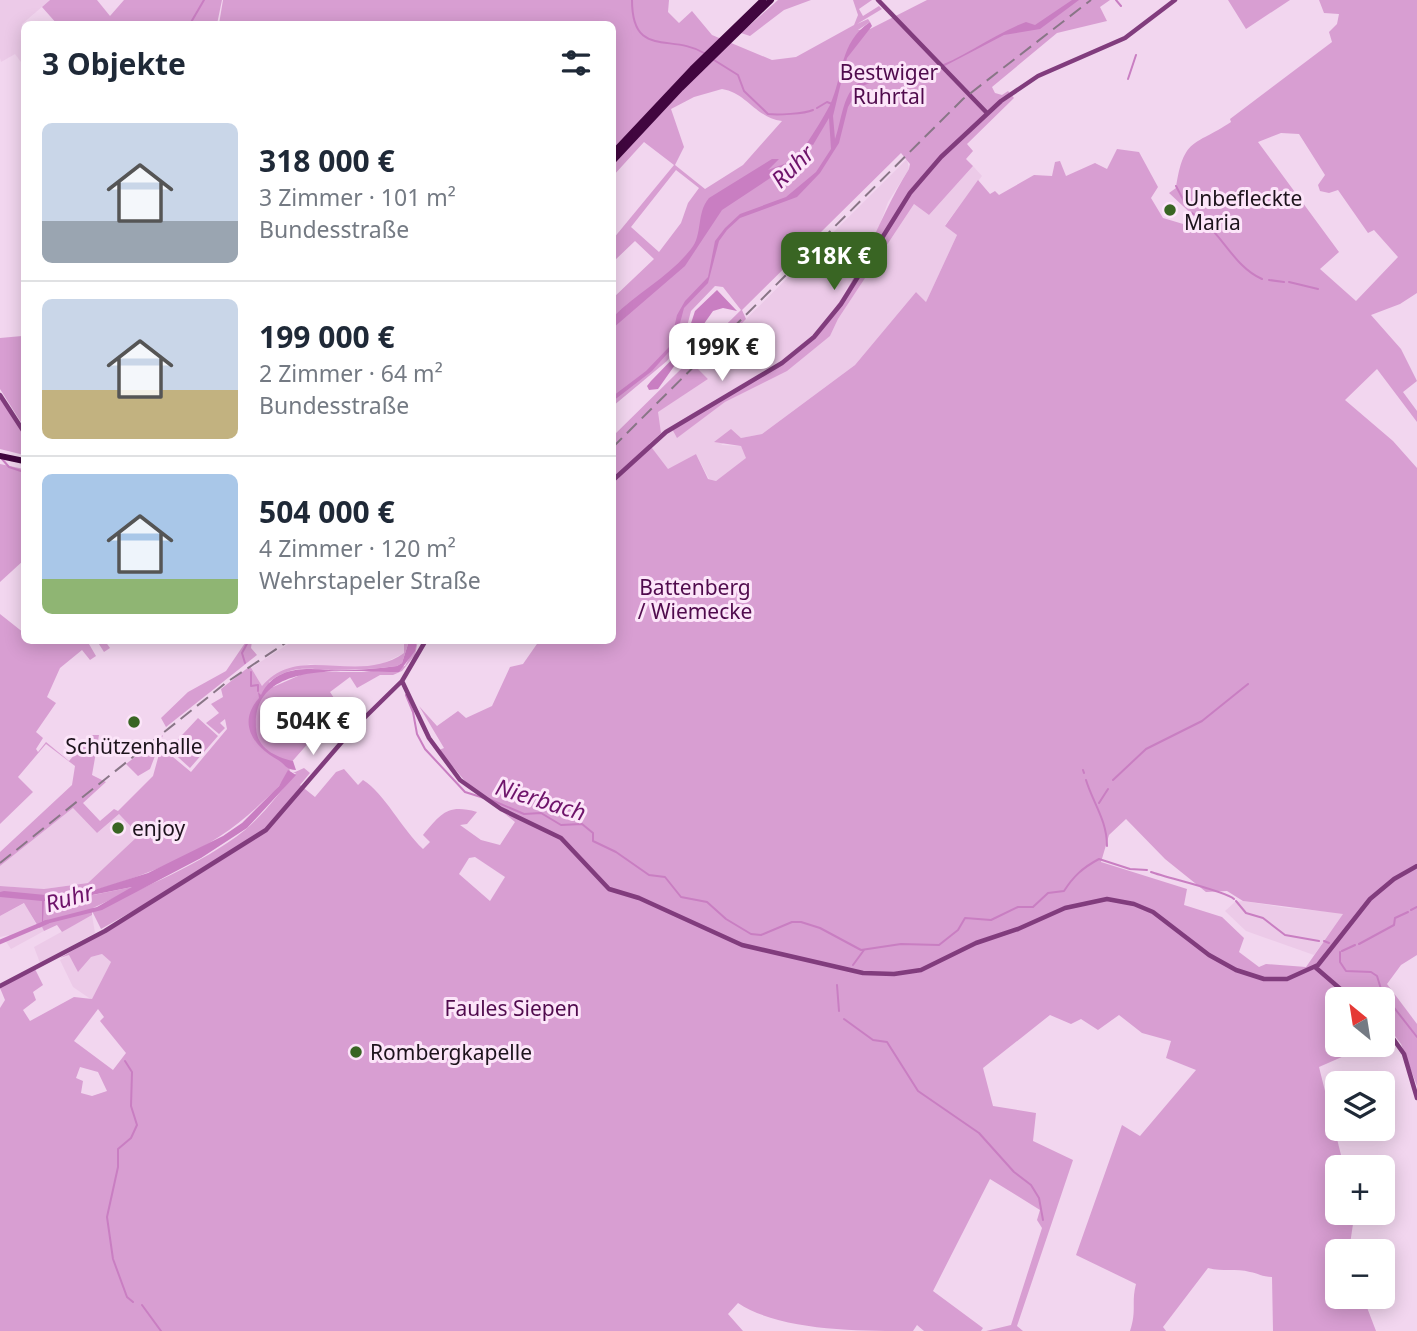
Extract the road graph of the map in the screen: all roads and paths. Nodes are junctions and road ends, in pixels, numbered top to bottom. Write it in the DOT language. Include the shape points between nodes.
graph roads {
  1 [pos="757,0"];
  2 [pos="763,0"];
  3 [pos="773,0"];
  4 [pos="878,0"];
  5 [pos="1175,0"];
  6 [pos="747,19"];
  7 [pos="679,86"];
  8 [pos="1001,101"];
  9 [pos="980,105"];
  10 [pos="987,113"];
  11 [pos="616,150"];
  12 [pos="616,157"];
  13 [pos="0,395"];
  14 [pos="21,427"];
  15 [pos="0,458"];
  16 [pos="21,462"];
  17 [pos="616,477"];
  18 [pos="424,644"];
  19 [pos="402,681"];
  20 [pos="1417,866"];
  21 [pos="1315,967"];
  22 [pos="0,986"];
  23 [pos="1336,987"];
  24 [pos="1395,1041"];
  25 [pos="1417,1098"];
  1 -- 6 [label="highway"];
  2 -- 6 [label="highway"];
  3 -- 6 [label="highway"];
  4 -- 9 [label="main road"];
  5 -- 8 [label="main road" via="1125,38 1042,73"];
  6 -- 7 [label="highway"];
  7 -- 11 [label="highway"];
  7 -- 12 [label="highway"];
  8 -- 9 [label="main road"];
  8 -- 10 [label="main road"];
  9 -- 10 [label="main road"];
  10 -- 17 [label="main road" via="915,187 841,304 814,337 782,363 666,432"];
  13 -- 14 [label="main road"];
  15 -- 16 [label="highway"];
  18 -- 19 [label="main road"];
  19 -- 21 [label="main road" via="436,749 460,780 485,799 561,838 595,877 614,891 737,943 857,972 894,974 922,970 1060,909 1104,899 1153,912 1209,955 1251,975 1283,980"];
  19 -- 22 [label="main road" via="353,729 274,823 98,935"];
  20 -- 21 [label="main road" via="1370,899"];
  21 -- 23 [label="main road"];
  24 -- 25 [label="main road" via="1404,1054"];
}
